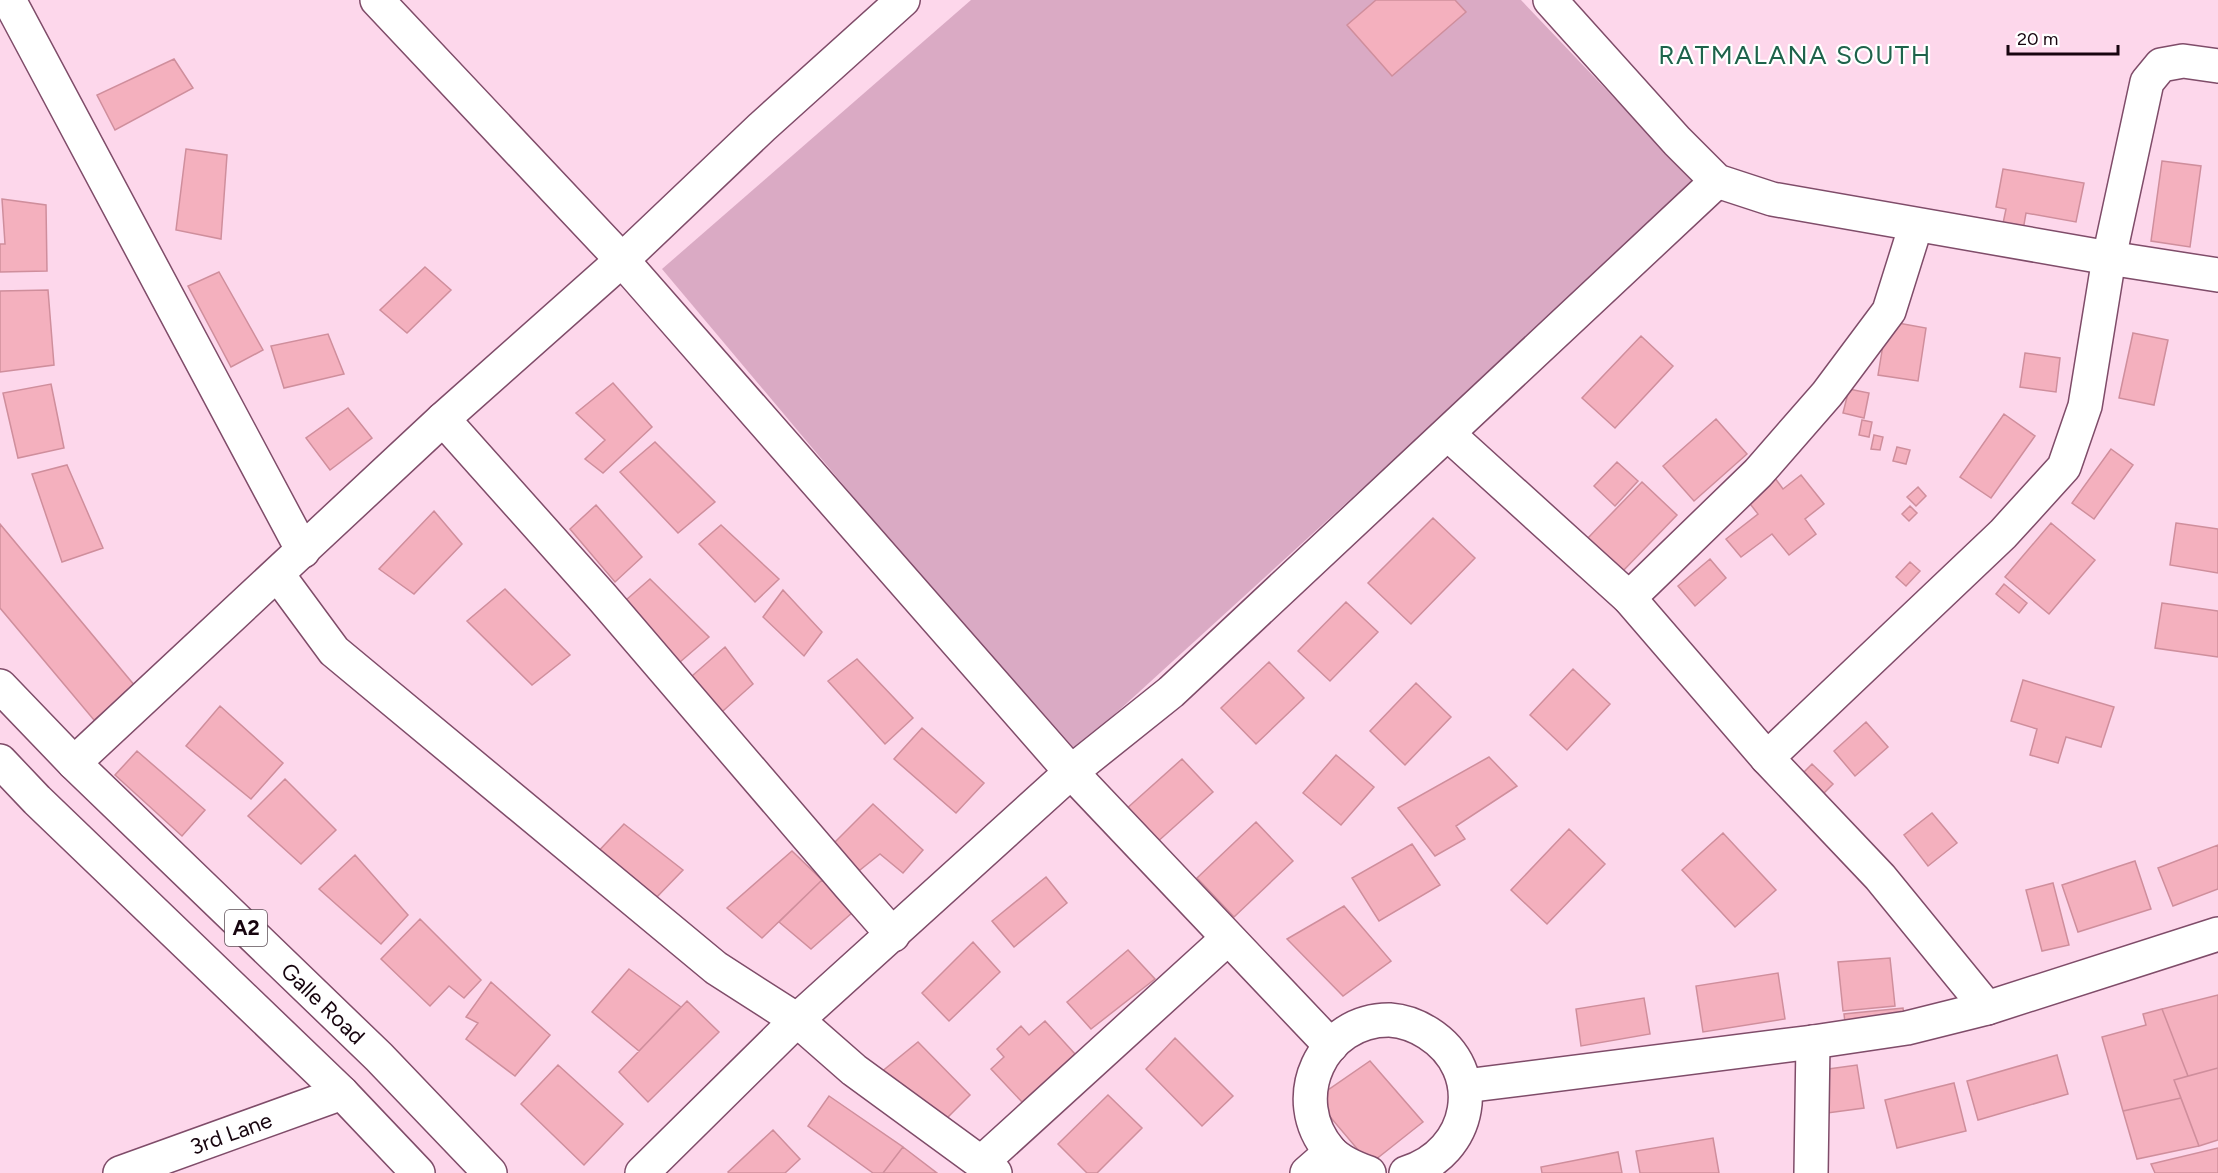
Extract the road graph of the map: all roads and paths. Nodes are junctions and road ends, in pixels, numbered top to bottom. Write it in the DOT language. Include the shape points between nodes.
graph roads {
  1 [pos="9,0"];
  2 [pos="377,0"];
  3 [pos="903,0"];
  4 [pos="1550,0"];
  5 [pos="2218,66"];
  6 [pos="1717,181"];
  7 [pos="1916,225"];
  8 [pos="2109,258"];
  9 [pos="622,260"];
  10 [pos="2218,275"];
  11 [pos="443,419"];
  12 [pos="1448,434"];
  13 [pos="303,551"];
  14 [pos="278,575"];
  15 [pos="1629,598"];
  16 [pos="0,686"];
  17 [pos="1767,758"];
  18 [pos="0,761"];
  19 [pos="74,763"];
  20 [pos="1071,772"];
  21 [pos="2218,934"];
  22 [pos="893,935"];
  23 [pos="1228,938"];
  24 [pos="1987,1008"];
  25 [pos="796,1020"];
  26 [pos="1813,1042"];
  27 [pos="1331,1046"];
  28 [pos="1465,1086"];
  29 [pos="342,1093"];
  30 [pos="1319,1162"];
  31 [pos="988,1168"];
  32 [pos="120,1173"];
  33 [pos="418,1173"];
  34 [pos="490,1173"];
  35 [pos="642,1173"];
  36 [pos="1369,1173"];
  37 [pos="1406,1173"];
  38 [pos="1810,1173"];
  1 -- 13 [label="main road"];
  2 -- 9 [label="main road"];
  3 -- 9 [label="main road"];
  4 -- 6 [label="main road"];
  5 -- 8 [label="main road" via="2183,61 2161,65 2147,82"];
  6 -- 7 [label="main road" via="1772,199"];
  6 -- 12 [label="main road"];
  7 -- 8 [label="main road"];
  7 -- 15 [label="main road" via="1889,311 1827,393 1758,473"];
  8 -- 10 [label="main road"];
  8 -- 17 [label="main road" via="2085,406 2064,467 2003,534"];
  9 -- 11 [label="main road"];
  9 -- 20 [label="main road"];
  11 -- 13 [label="main road"];
  11 -- 22 [label="main road"];
  12 -- 15 [label="main road"];
  12 -- 20 [label="main road" via="1171,692"];
  13 -- 14 [label="main road"];
  14 -- 19 [label="main road"];
  14 -- 25 [label="main road" via="334,651 716,968"];
  15 -- 17 [label="main road"];
  16 -- 19 [label="main road, Galle Road / A2"];
  17 -- 24 [label="main road" via="1880,877"];
  18 -- 29 [label="main road, A2"];
  19 -- 34 [label="main road, Galle Road / A2" via="379,1057"];
  20 -- 22 [label="main road"];
  20 -- 23 [label="main road"];
  21 -- 24 [label="main road"];
  22 -- 25 [label="main road"];
  23 -- 27 [label="main road"];
  23 -- 31 [label="main road"];
  24 -- 26 [label="main road" via="1907,1028"];
  25 -- 31 [label="main road" via="854,1070"];
  25 -- 35 [label="main road"];
  26 -- 28 [label="main road"];
  26 -- 38 [label="main road"];
  27 -- 28 [label="main road" via="1364,1023 1391,1020 1417,1026 1440,1040 1456,1061"];
  27 -- 30 [label="main road" via="1322,1055 1311,1079 1310,1105"];
  28 -- 37 [label="main road" via="1465,1111 1457,1134 1442,1154 1422,1168"];
  29 -- 32 [label="main road, 3rd Lane"];
  29 -- 33 [label="main road, A2"];
  30 -- 36 [label="main road"];
}
